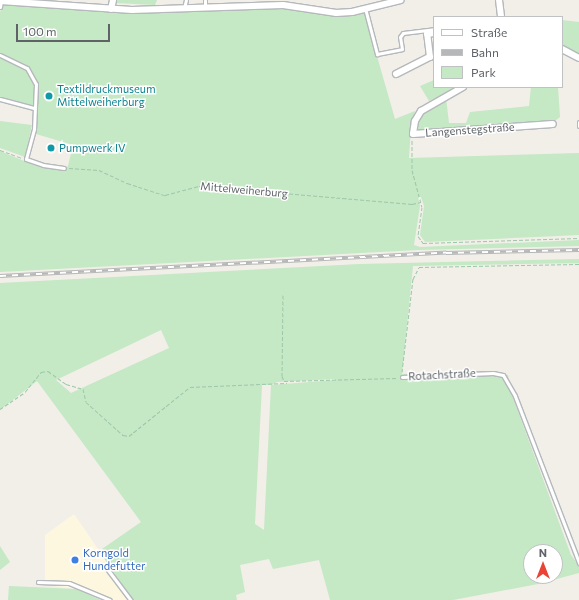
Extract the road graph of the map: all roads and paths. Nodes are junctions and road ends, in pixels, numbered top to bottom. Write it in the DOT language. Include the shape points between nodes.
graph roads {
  1 [pos="113,0"];
  2 [pos="186,0"];
  3 [pos="205,0"];
  4 [pos="400,0"];
  5 [pos="499,0"];
  6 [pos="284,2"];
  7 [pos="380,2"];
  8 [pos="0,3"];
  9 [pos="205,8"];
  10 [pos="365,8"];
  11 [pos="111,9"];
  12 [pos="184,9"];
  13 [pos="501,16"];
  14 [pos="433,29"];
  15 [pos="433,34"];
  16 [pos="563,49"];
  17 [pos="0,55"];
  18 [pos="579,58"];
  19 [pos="396,74"];
  20 [pos="461,88"];
  21 [pos="0,99"];
  22 [pos="34,108"];
  23 [pos="579,122"];
  24 [pos="553,124"];
  25 [pos="579,126"];
  26 [pos="413,134"];
  27 [pos="0,150"];
  28 [pos="26,159"];
  29 [pos="64,168"];
  30 [pos="421,202"];
  31 [pos="579,238"];
  32 [pos="579,264"];
  33 [pos="283,295"];
  34 [pos="402,377"];
  35 [pos="289,382"];
  36 [pos="0,409"];
  37 [pos="579,563"];
  38 [pos="108,570"];
  39 [pos="38,582"];
  40 [pos="110,600"];
  41 [pos="131,600"];
  1 -- 11 [label="street"];
  2 -- 12 [label="lane"];
  3 -- 9 [label="lane"];
  4 -- 7 [label="street"];
  5 -- 13 [label="street"];
  6 -- 9 [label="street"];
  6 -- 10 [label="street" via="322,12 352,12"];
  7 -- 10 [label="street"];
  8 -- 11 [label="street"];
  9 -- 12 [label="street"];
  10 -- 14 [label="lane" via="377,54 402,49 400,37 404,33"];
  11 -- 12 [label="street"];
  15 -- 19 [label="street" via="427,34 430,57"];
  16 -- 18 [label="street"];
  17 -- 22 [label="lane" via="27,68 34,77"];
  20 -- 26 [label="street, Langenstegstraße" via="421,111 415,121"];
  21 -- 22 [label="lane"];
  22 -- 28 [label="lane" via="34,129"];
  23 -- 25 [label="lane"];
  24 -- 26 [label="street, Langenstegstraße"];
  26 -- 30 [label="path" via="412,170"];
  27 -- 28 [label="path"];
  28 -- 29 [label="lane"];
  29 -- 30 [label="path, Mittelweiherburg" via="99,170 127,183 166,195 199,186 412,204"];
  30 -- 31 [label="path" via="418,236 426,244"];
  32 -- 34 [label="path, Rotachstraße" via="419,267 413,279"];
  33 -- 35 [label="path" via="282,376"];
  34 -- 35 [label="path"];
  34 -- 37 [label="lane, Rotachstraße" via="493,373 503,375 515,396"];
  35 -- 36 [label="path" via="190,387 129,436 123,435 86,402 82,389 66,384 48,370 39,375 25,392"];
  38 -- 41 [label="lane"];
  39 -- 40 [label="lane" via="69,583"];
}
